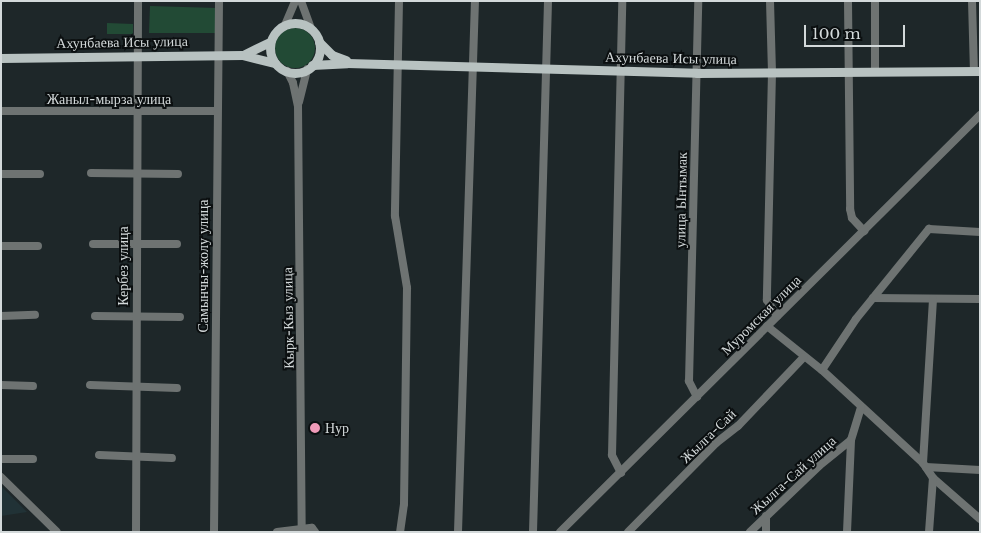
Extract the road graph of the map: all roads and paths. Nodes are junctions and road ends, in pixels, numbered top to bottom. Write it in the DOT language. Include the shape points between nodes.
graph roads {
  1 [pos="138,1"];
  2 [pos="219,1"];
  3 [pos="295,1"];
  4 [pos="301,1"];
  5 [pos="399,1"];
  6 [pos="475,1"];
  7 [pos="548,1"];
  8 [pos="622,1"];
  9 [pos="698,1"];
  10 [pos="770,1"];
  11 [pos="848,1"];
  12 [pos="875,1"];
  13 [pos="972,1"];
  14 [pos="285,25"];
  15 [pos="311,29"];
  16 [pos="270,42"];
  17 [pos="319,42"];
  18 [pos="218,54"];
  19 [pos="242,55"];
  20 [pos="137,56"];
  21 [pos="1,58"];
  22 [pos="275,63"];
  23 [pos="363,64"];
  24 [pos="398,66"];
  25 [pos="310,67"];
  26 [pos="472,68"];
  27 [pos="547,70"];
  28 [pos="287,71"];
  29 [pos="622,71"];
  30 [pos="977,71"];
  31 [pos="772,72"];
  32 [pos="849,72"];
  33 [pos="875,72"];
  34 [pos="697,73"];
  35 [pos="298,106"];
  36 [pos="217,110"];
  37 [pos="1,111"];
  38 [pos="137,112"];
  39 [pos="980,115"];
  40 [pos="91,173"];
  41 [pos="1,174"];
  42 [pos="40,174"];
  43 [pos="135,174"];
  44 [pos="178,174"];
  45 [pos="864,231"];
  46 [pos="980,232"];
  47 [pos="93,244"];
  48 [pos="135,244"];
  49 [pos="177,244"];
  50 [pos="1,246"];
  51 [pos="38,246"];
  52 [pos="873,298"];
  53 [pos="933,299"];
  54 [pos="980,299"];
  55 [pos="35,315"];
  56 [pos="1,316"];
  57 [pos="95,316"];
  58 [pos="135,316"];
  59 [pos="777,316"];
  60 [pos="180,317"];
  61 [pos="767,326"];
  62 [pos="804,357"];
  63 [pos="822,370"];
  64 [pos="1,385"];
  65 [pos="90,385"];
  66 [pos="33,386"];
  67 [pos="135,386"];
  68 [pos="177,388"];
  69 [pos="697,397"];
  70 [pos="861,408"];
  71 [pos="851,440"];
  72 [pos="99,455"];
  73 [pos="136,456"];
  74 [pos="172,458"];
  75 [pos="1,459"];
  76 [pos="33,459"];
  77 [pos="925,465"];
  78 [pos="980,470"];
  79 [pos="620,473"];
  80 [pos="1,477"];
  81 [pos="933,478"];
  82 [pos="766,516"];
  83 [pos="980,519"];
  84 [pos="302,529"];
  85 [pos="57,532"];
  86 [pos="136,532"];
  87 [pos="214,532"];
  88 [pos="277,532"];
  89 [pos="315,532"];
  90 [pos="400,532"];
  91 [pos="458,532"];
  92 [pos="533,532"];
  93 [pos="560,532"];
  94 [pos="628,532"];
  95 [pos="750,532"];
  96 [pos="766,532"];
  97 [pos="847,532"];
  98 [pos="929,532"];
  1 -- 20 [label="street, Кербез улица"];
  2 -- 18 [label="street, Самынчы-жолу улица"];
  3 -- 14 [label="street"];
  4 -- 15 [label="street"];
  5 -- 24 [label="street"];
  6 -- 26 [label="street"];
  7 -- 27 [label="street"];
  8 -- 29 [label="street"];
  9 -- 34 [label="street, улица Ынтымак"];
  10 -- 31 [label="street"];
  11 -- 32 [label="street"];
  12 -- 33 [label="street"];
  13 -- 30 [label="street"];
  14 -- 15 [label="main road" via="296,23"];
  14 -- 16 [label="main road"];
  15 -- 17 [label="main road"];
  16 -- 19 [label="main road, Ахунбаева Исы улица"];
  16 -- 22 [label="main road" via="270,53"];
  17 -- 23 [label="main road, Ахунбаева Исы улица" via="332,55"];
  17 -- 25 [label="main road" via="319,54"];
  18 -- 19 [label="main road, Ахунбаева Исы улица"];
  18 -- 20 [label="main road, Ахунбаева Исы улица"];
  18 -- 36 [label="street, Самынчы-жолу улица"];
  19 -- 22 [label="main road, Ахунбаева Исы улица"];
  20 -- 21 [label="main road, Ахунбаева Исы улица"];
  20 -- 38 [label="street, Кербез улица"];
  22 -- 28 [label="main road"];
  23 -- 24 [label="main road, Ахунбаева Исы улица"];
  23 -- 25 [label="main road, Ахунбаева Исы улица"];
  24 -- 26 [label="main road, Ахунбаева Исы улица"];
  24 -- 90 [label="street" via="395,216 407,288 404,504"];
  25 -- 28 [label="main road"];
  25 -- 35 [label="street, Кырк-Кыз улица"];
  26 -- 27 [label="main road, Ахунбаева Исы улица"];
  26 -- 91 [label="street"];
  27 -- 29 [label="main road, Ахунбаева Исы улица"];
  27 -- 92 [label="street"];
  28 -- 35 [label="street, Кырк-Кыз улица"];
  29 -- 34 [label="main road, Ахунбаева Исы улица"];
  29 -- 79 [label="street" via="612,455"];
  30 -- 33 [label="main road, Ахунбаева Исы улица"];
  31 -- 32 [label="main road, Ахунбаева Исы улица"];
  31 -- 34 [label="main road, Ахунбаева Исы улица"];
  31 -- 59 [label="street" via="767,300"];
  32 -- 33 [label="main road, Ахунбаева Исы улица"];
  32 -- 45 [label="street" via="850,209 852,218"];
  34 -- 69 [label="street, улица Ынтымак" via="689,381"];
  35 -- 84 [label="street, Кырк-Кыз улица"];
  36 -- 38 [label="street, Жаныл-мырза улица"];
  36 -- 87 [label="street, Самынчы-жолу улица"];
  37 -- 38 [label="street, Жаныл-мырза улица"];
  38 -- 43 [label="street, Кербез улица"];
  39 -- 45 [label="street, Муромская улица"];
  40 -- 43 [label="street"];
  41 -- 42 [label="street"];
  43 -- 44 [label="street"];
  43 -- 48 [label="street, Кербез улица"];
  45 -- 59 [label="street, Муромская улица"];
  46 -- 52 [label="street" via="929,229"];
  47 -- 48 [label="street"];
  48 -- 49 [label="street"];
  48 -- 58 [label="street, Кербез улица"];
  50 -- 51 [label="street"];
  52 -- 53 [label="street"];
  52 -- 63 [label="street"];
  53 -- 54 [label="street"];
  53 -- 77 [label="street"];
  55 -- 56 [label="street"];
  57 -- 58 [label="street"];
  58 -- 60 [label="street"];
  58 -- 67 [label="street, Кербез улица"];
  59 -- 61 [label="street, Муромская улица"];
  61 -- 62 [label="street"];
  61 -- 69 [label="street, Муромская улица"];
  62 -- 63 [label="street"];
  62 -- 94 [label="street, Жылга-Сай"];
  63 -- 70 [label="street"];
  64 -- 66 [label="street"];
  65 -- 67 [label="street"];
  67 -- 68 [label="street"];
  67 -- 73 [label="street, Кербез улица"];
  69 -- 79 [label="street, Муромская улица"];
  70 -- 71 [label="street, Жылга-Сай улица"];
  70 -- 77 [label="street"];
  71 -- 82 [label="street, Жылга-Сай улица"];
  71 -- 97 [label="street"];
  72 -- 73 [label="street"];
  73 -- 74 [label="street"];
  73 -- 86 [label="street, Кербез улица"];
  75 -- 76 [label="street"];
  77 -- 78 [label="street"];
  77 -- 81 [label="street"];
  79 -- 93 [label="street, Муромская улица"];
  80 -- 85 [label="street"];
  81 -- 83 [label="street"];
  81 -- 98 [label="street"];
  82 -- 95 [label="street, Жылга-Сай улица"];
  82 -- 96 [label="street"];
  84 -- 88 [label="street"];
  84 -- 89 [label="street" via="312,528"];
}
